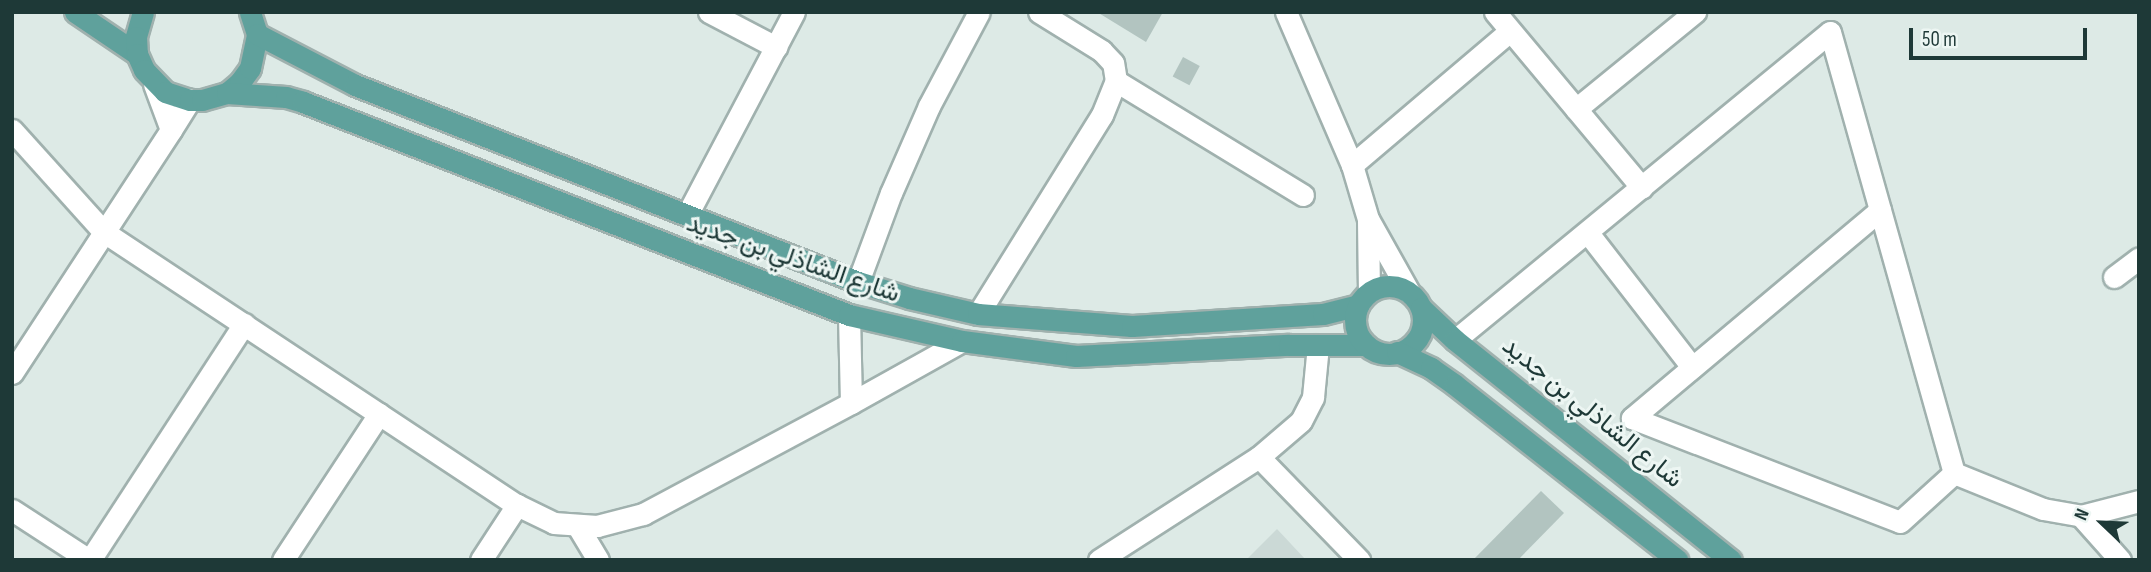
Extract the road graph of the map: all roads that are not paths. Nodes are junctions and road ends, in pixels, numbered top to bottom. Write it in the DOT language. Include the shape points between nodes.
graph roads {
  1 [pos="75,12"];
  2 [pos="143,12"];
  3 [pos="250,12"];
  4 [pos="709,12"];
  5 [pos="794,12"];
  6 [pos="1039,12"];
  7 [pos="1286,12"];
  8 [pos="1494,12"];
  9 [pos="1695,12"];
  10 [pos="970,15"];
  11 [pos="1510,31"];
  12 [pos="257,34"];
  13 [pos="776,47"];
  14 [pos="137,54"];
  15 [pos="1116,81"];
  16 [pos="154,84"];
  17 [pos="226,93"];
  18 [pos="190,100"];
  19 [pos="1576,109"];
  20 [pos="12,130"];
  21 [pos="171,130"];
  22 [pos="1352,165"];
  23 [pos="1642,188"];
  24 [pos="1303,195"];
  25 [pos="1880,210"];
  26 [pos="687,215"];
  27 [pos="1368,219"];
  28 [pos="104,232"];
  29 [pos="1588,233"];
  30 [pos="2139,258"];
  31 [pos="2114,277"];
  32 [pos="858,282"];
  33 [pos="1364,299"];
  34 [pos="1415,300"];
  35 [pos="978,314"];
  36 [pos="849,315"];
  37 [pos="244,324"];
  38 [pos="1455,340"];
  39 [pos="962,341"];
  40 [pos="1318,345"];
  41 [pos="1366,345"];
  42 [pos="1397,352"];
  43 [pos="1692,367"];
  44 [pos="12,373"];
  45 [pos="851,403"];
  46 [pos="379,414"];
  47 [pos="1259,457"];
  48 [pos="1954,473"];
  49 [pos="2139,501"];
  50 [pos="517,505"];
  51 [pos="12,510"];
  52 [pos="2081,516"];
  53 [pos="577,525"];
  54 [pos="89,560"];
  55 [pos="283,560"];
  56 [pos="481,560"];
  57 [pos="598,560"];
  58 [pos="1099,560"];
  59 [pos="1359,560"];
  60 [pos="1676,560"];
  61 [pos="1731,560"];
  62 [pos="2120,560"];
  1 -- 14 [label="main road"];
  2 -- 14 [label="main road"];
  3 -- 12 [label="main road"];
  4 -- 13 [label="street"];
  5 -- 13 [label="street"];
  6 -- 15 [label="street" via="1102,51 1113,63"];
  7 -- 22 [label="street"];
  8 -- 11 [label="street"];
  9 -- 19 [label="street"];
  10 -- 32 [label="street"];
  11 -- 19 [label="street"];
  11 -- 22 [label="street"];
  12 -- 17 [label="main road" via="250,68"];
  12 -- 26 [label="main road, شارع الشاذلي بن جديد" via="355,85"];
  13 -- 26 [label="street"];
  14 -- 16 [label="main road"];
  15 -- 24 [label="street"];
  15 -- 35 [label="street" via="1102,115"];
  16 -- 18 [label="main road"];
  16 -- 21 [label="street"];
  17 -- 18 [label="main road, شارع الشاذلي بن جديد"];
  17 -- 36 [label="main road, شارع الشاذلي بن جديد" via="285,97 322,108"];
  18 -- 21 [label="street"];
  19 -- 23 [label="street"];
  20 -- 28 [label="street"];
  21 -- 28 [label="street"];
  22 -- 27 [label="street"];
  23 -- 25 [label="street" via="1830,32"];
  23 -- 29 [label="street"];
  25 -- 43 [label="street"];
  25 -- 48 [label="street"];
  26 -- 32 [label="main road, شارع الشاذلي بن جديد"];
  27 -- 33 [label="street"];
  27 -- 34 [label="street"];
  28 -- 37 [label="street"];
  28 -- 44 [label="street"];
  29 -- 38 [label="street"];
  29 -- 43 [label="street"];
  30 -- 31 [label="street"];
  32 -- 35 [label="main road, شارع الشاذلي بن جديد"];
  33 -- 34 [label="main road" via="1393,286"];
  33 -- 35 [label="main road, شارع الشاذلي بن جديد" via="1323,314 1180,325 1056,322"];
  33 -- 41 [label="main road" via="1357,331"];
  34 -- 38 [label="main road, شارع الشاذلي بن جديد"];
  34 -- 42 [label="main road" via="1423,322 1418,338"];
  36 -- 39 [label="main road, شارع الشاذلي بن جديد"];
  36 -- 45 [label="street"];
  37 -- 46 [label="street"];
  37 -- 54 [label="street"];
  38 -- 61 [label="main road, شارع الشاذلي بن جديد"];
  39 -- 40 [label="main road, شارع الشاذلي بن جديد" via="1076,356"];
  39 -- 45 [label="street"];
  40 -- 41 [label="main road, شارع الشاذلي بن جديد"];
  40 -- 47 [label="street" via="1312,397 1301,421"];
  41 -- 42 [label="main road" via="1380,353"];
  42 -- 60 [label="main road" via="1455,385"];
  43 -- 48 [label="street" via="1632,418 1900,522"];
  45 -- 53 [label="street" via="643,514 597,526"];
  46 -- 50 [label="street"];
  46 -- 55 [label="street"];
  47 -- 58 [label="street"];
  47 -- 59 [label="street"];
  48 -- 52 [label="street" via="2043,509"];
  49 -- 52 [label="street"];
  50 -- 53 [label="street" via="554,523"];
  50 -- 56 [label="street"];
  51 -- 54 [label="street"];
  52 -- 62 [label="street"];
  53 -- 57 [label="street"];
}
